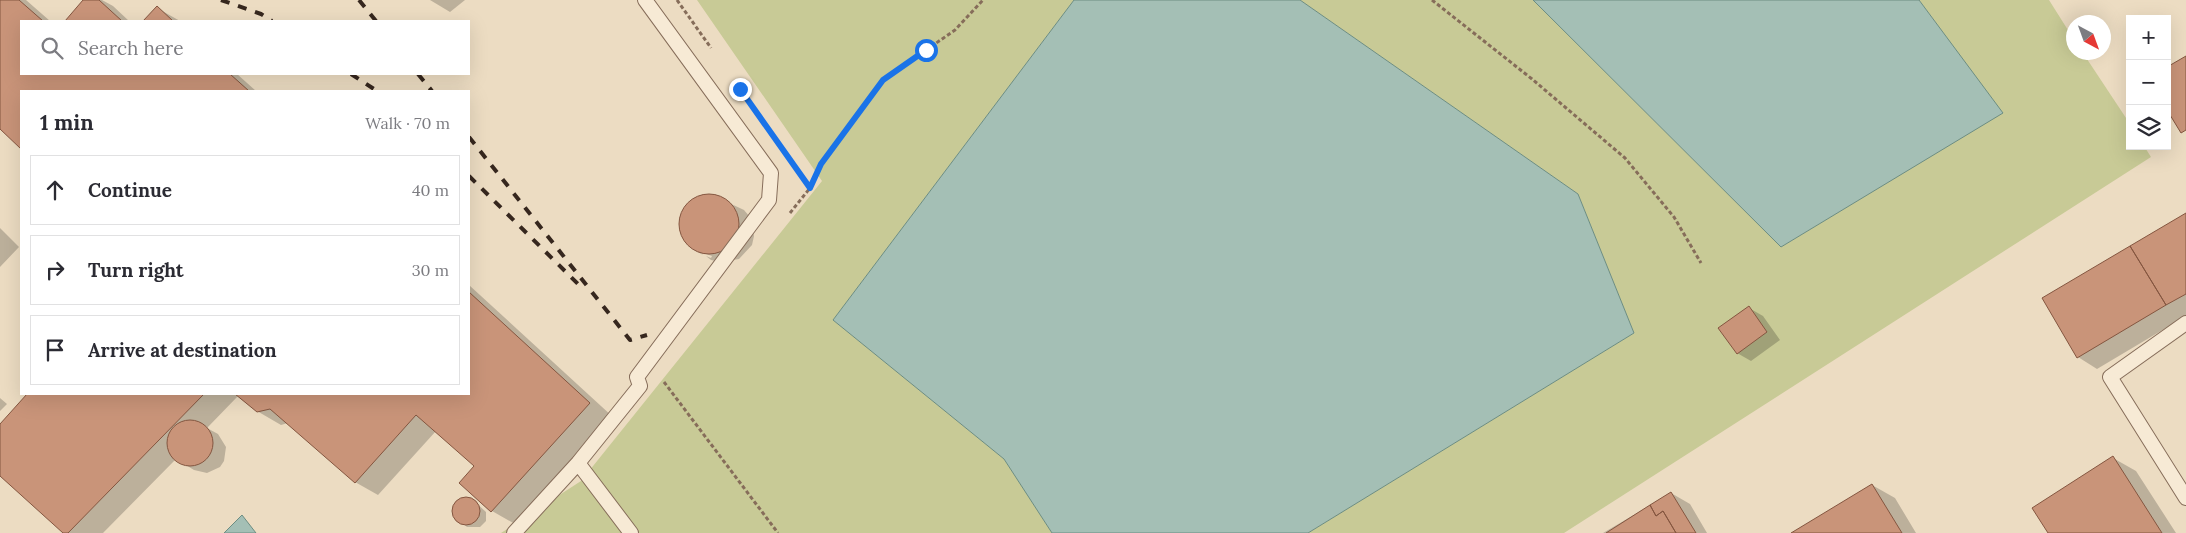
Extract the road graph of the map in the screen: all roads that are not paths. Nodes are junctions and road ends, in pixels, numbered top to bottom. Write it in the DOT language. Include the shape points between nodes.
graph roads {
  1 [pos="645,0"];
  2 [pos="2186,323"];
  3 [pos="578,463"];
  4 [pos="2186,498"];
  5 [pos="514,533"];
  6 [pos="631,533"];
  1 -- 3 [label="lane" via="770,173 769,200 637,377 640,386"];
  2 -- 4 [label="lane" via="2110,378"];
  3 -- 5 [label="lane"];
  3 -- 6 [label="lane"];
}
